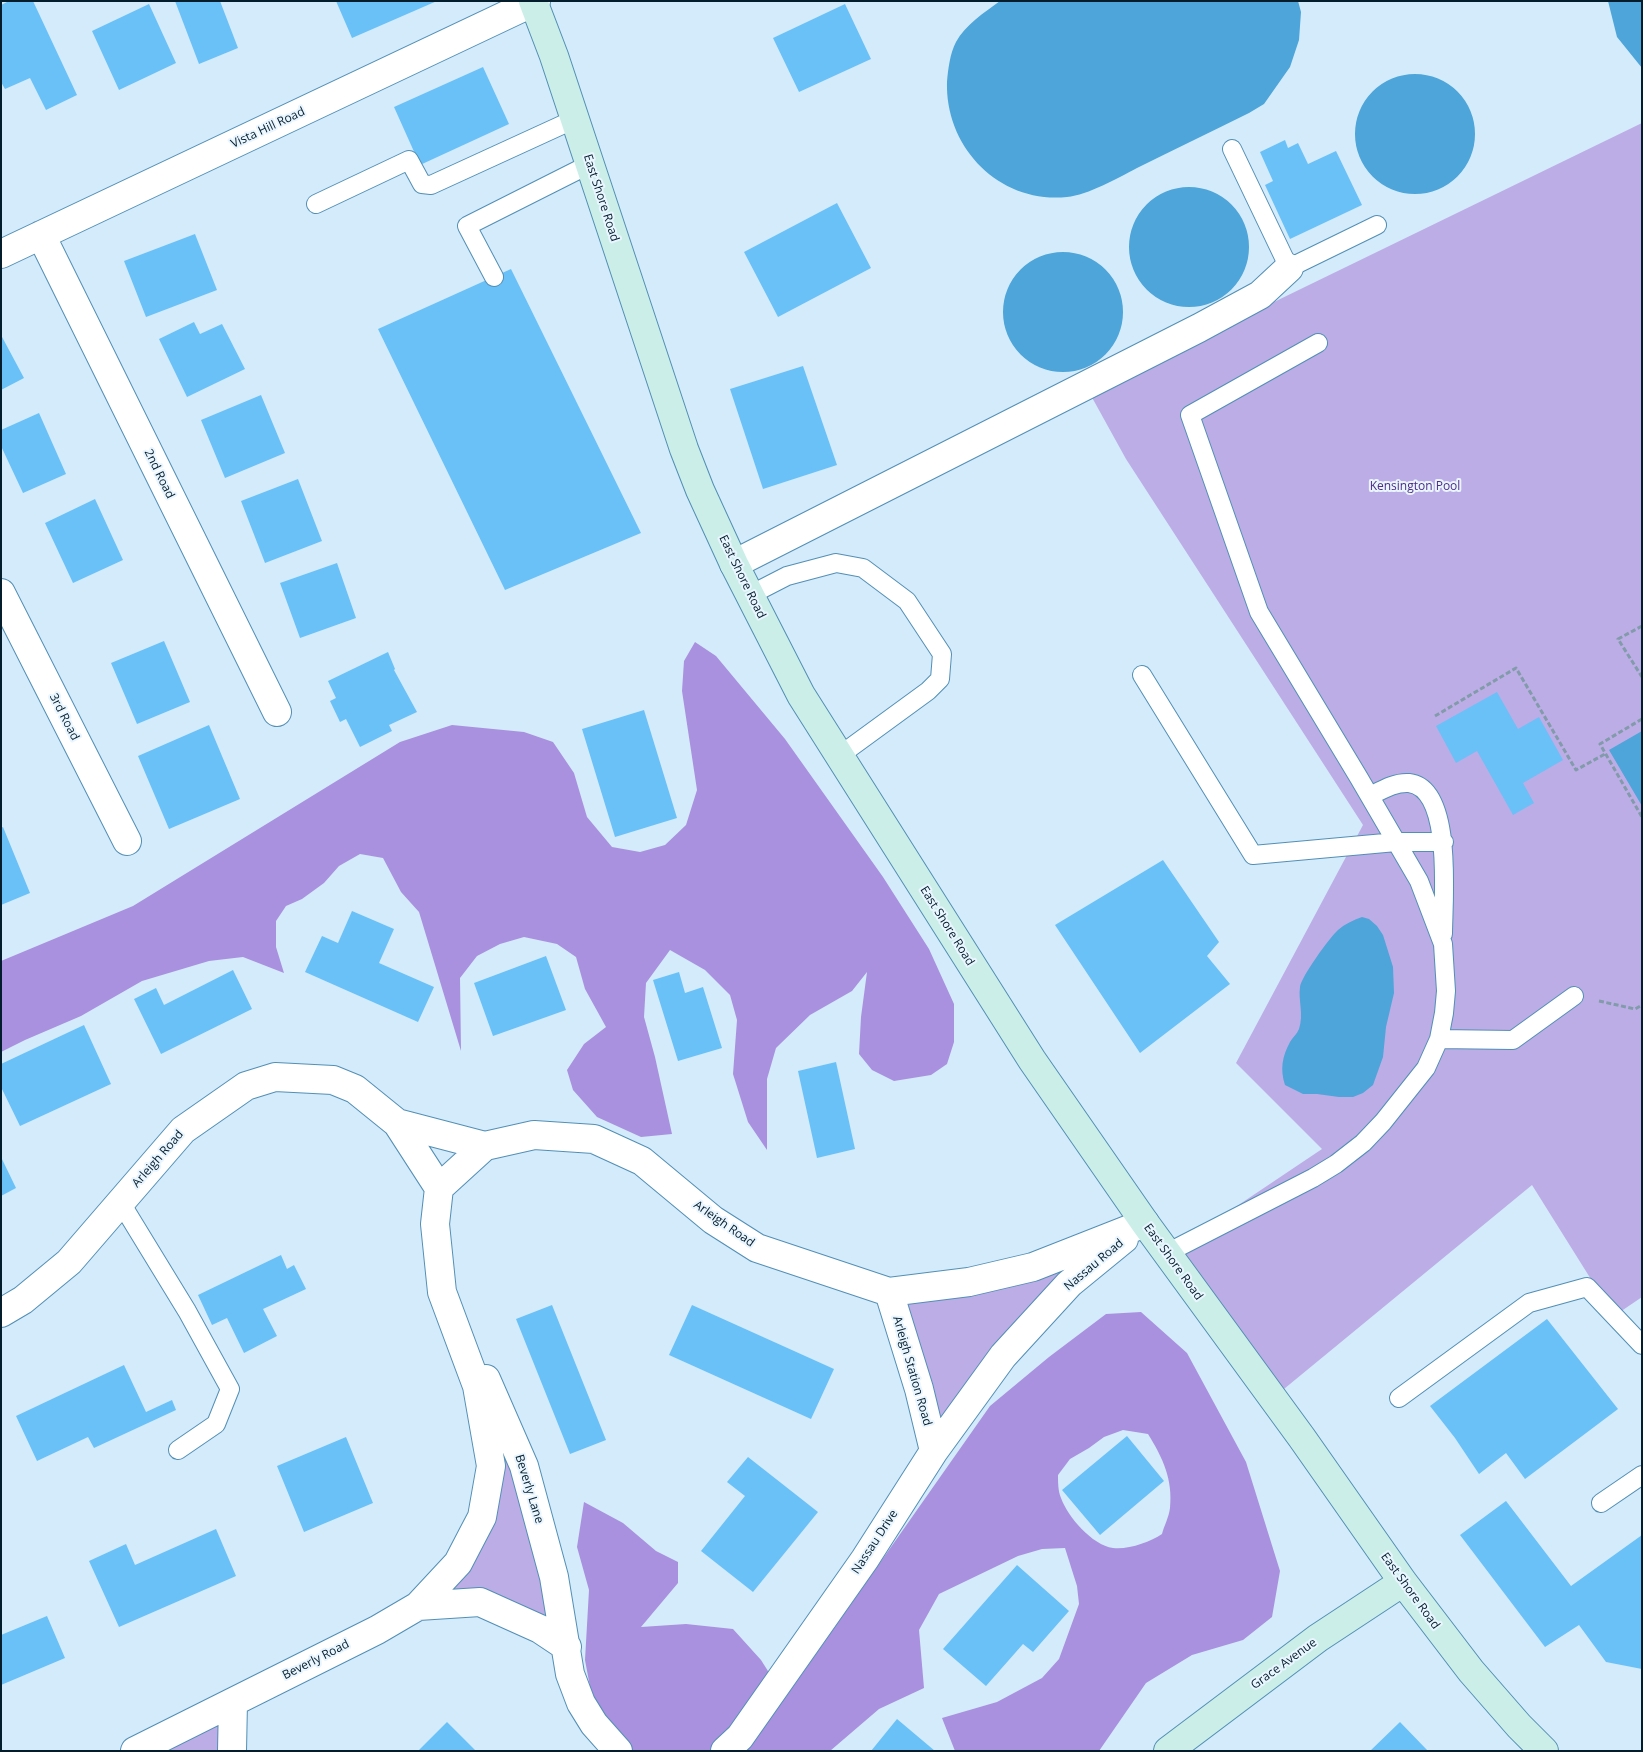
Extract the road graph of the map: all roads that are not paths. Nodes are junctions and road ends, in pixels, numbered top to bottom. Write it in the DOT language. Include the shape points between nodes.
graph roads {
  1 [pos="534,2"];
  2 [pos="575,119"];
  3 [pos="1232,149"];
  4 [pos="590,164"];
  5 [pos="316,204"];
  6 [pos="1376,225"];
  7 [pos="42,236"];
  8 [pos="1,254"];
  9 [pos="1289,268"];
  10 [pos="494,277"];
  11 [pos="1318,343"];
  12 [pos="734,564"];
  13 [pos="1,593"];
  14 [pos="750,595"];
  15 [pos="1142,675"];
  16 [pos="277,712"];
  17 [pos="839,756"];
  18 [pos="1370,796"];
  19 [pos="127,841"];
  20 [pos="1396,842"];
  21 [pos="1444,842"];
  22 [pos="1443,944"];
  23 [pos="1574,996"];
  24 [pos="1439,1040"];
  25 [pos="397,1123"];
  26 [pos="485,1146"];
  27 [pos="446,1181"];
  28 [pos="121,1202"];
  29 [pos="1145,1223"];
  30 [pos="1167,1253"];
  31 [pos="889,1292"];
  32 [pos="1,1313"];
  33 [pos="450,1314"];
  34 [pos="1026,1332"];
  35 [pos="1642,1345"];
  36 [pos="1399,1398"];
  37 [pos="178,1450"];
  38 [pos="934,1451"];
  39 [pos="1642,1475"];
  40 [pos="1601,1503"];
  41 [pos="471,1538"];
  42 [pos="1403,1582"];
  43 [pos="418,1606"];
  44 [pos="566,1647"];
  45 [pos="233,1702"];
  46 [pos="136,1751"];
  47 [pos="232,1751"];
  48 [pos="618,1751"];
  49 [pos="725,1751"];
  50 [pos="1168,1751"];
  51 [pos="1544,1751"];
  1 -- 2 [label="main road, East Shore Road"];
  1 -- 7 [label="street, Vista Hill Road"];
  2 -- 4 [label="main road, East Shore Road"];
  2 -- 5 [label="lane" via="431,185 422,184 409,160"];
  3 -- 9 [label="lane"];
  4 -- 10 [label="lane" via="467,226"];
  4 -- 12 [label="main road, East Shore Road" via="684,449"];
  6 -- 9 [label="lane"];
  7 -- 8 [label="street, Vista Hill Road"];
  7 -- 16 [label="street, 2nd Road"];
  9 -- 12 [label="street" via="1260,295 1200,328"];
  11 -- 18 [label="lane" via="1190,415 1258,612"];
  12 -- 14 [label="main road, East Shore Road"];
  13 -- 19 [label="street, 3rd Road"];
  14 -- 17 [label="main road, East Shore Road" via="801,695"];
  14 -- 17 [label="lane" via="787,576 836,563 863,568 907,601 942,654 940,679 928,691"];
  15 -- 20 [label="lane" via="1253,855"];
  17 -- 29 [label="main road, East Shore Road" via="1032,1060"];
  18 -- 20 [label="lane"];
  18 -- 21 [label="lane" via="1398,784 1419,786 1433,805"];
  20 -- 21 [label="lane"];
  20 -- 22 [label="lane" via="1419,881"];
  21 -- 22 [label="lane"];
  22 -- 24 [label="lane" via="1446,991"];
  23 -- 24 [label="lane" via="1513,1040"];
  24 -- 30 [label="lane" via="1426,1068 1363,1143 1313,1178"];
  25 -- 26 [label="street, Arleigh Road"];
  25 -- 27 [label="street, Arleigh Road"];
  25 -- 28 [label="street, Arleigh Road" via="355,1089 333,1080 275,1077 246,1086 183,1130"];
  26 -- 27 [label="street"];
  26 -- 31 [label="street, Arleigh Road" via="534,1135 594,1139 642,1161 713,1220 757,1248"];
  27 -- 33 [label="street, Beverly Lane" via="435,1224 442,1292"];
  28 -- 32 [label="street, Arleigh Road" via="69,1262 23,1300"];
  28 -- 37 [label="lane" via="230,1389 216,1424"];
  29 -- 30 [label="main road, East Shore Road"];
  29 -- 31 [label="street, Arleigh Road" via="1034,1267 969,1282"];
  29 -- 34 [label="street, Nassau Road" via="1069,1284"];
  30 -- 42 [label="main road, East Shore Road"];
  31 -- 38 [label="street, Arleigh Station Road"];
  33 -- 41 [label="street, Beverly Lane" via="477,1386 491,1466 482,1517"];
  33 -- 44 [label="street, Beverly Lane" via="491,1388 524,1466 554,1577"];
  34 -- 38 [label="street, Nassau Drive" via="1003,1356"];
  35 -- 36 [label="lane" via="1587,1288 1529,1304"];
  38 -- 49 [label="street, Nassau Drive" via="865,1559 740,1737"];
  39 -- 40 [label="lane"];
  41 -- 43 [label="street, Beverly Road" via="458,1563"];
  42 -- 50 [label="main road, Grace Avenue" via="1318,1638"];
  42 -- 51 [label="main road, East Shore Road" via="1471,1671"];
  43 -- 44 [label="street" via="480,1602 540,1629"];
  43 -- 45 [label="street, Beverly Road"];
  44 -- 48 [label="street, Beverly Lane" via="570,1674 582,1703 594,1724"];
  45 -- 46 [label="street, Beverly Road"];
  45 -- 47 [label="street"];
}
